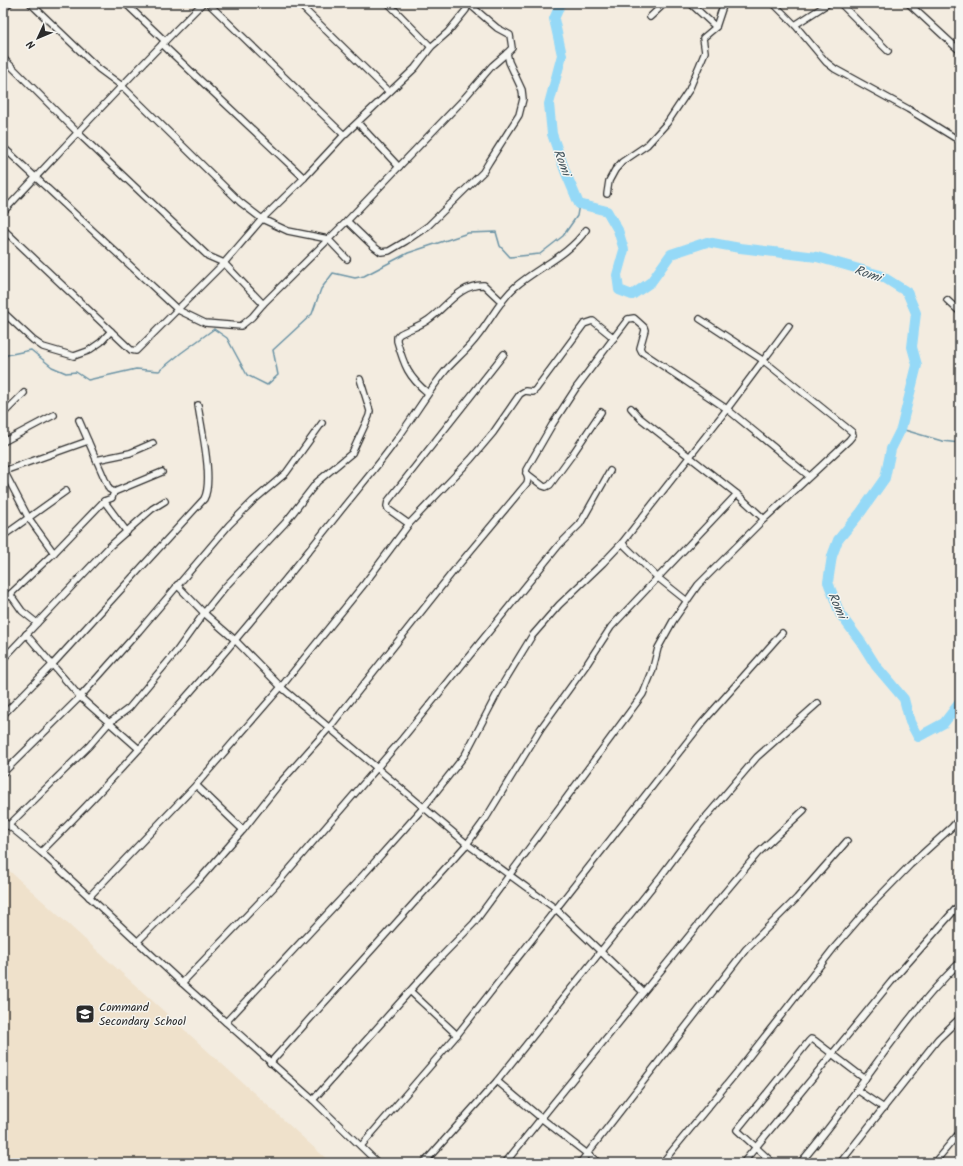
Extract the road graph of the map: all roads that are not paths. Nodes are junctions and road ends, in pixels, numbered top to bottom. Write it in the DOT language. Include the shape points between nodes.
graph roads {
  1 [pos="10,3"];
  2 [pos="30,3"];
  3 [pos="125,3"];
  4 [pos="203,3"];
  5 [pos="208,3"];
  6 [pos="298,3"];
  7 [pos="388,3"];
  8 [pos="468,3"];
  9 [pos="665,3"];
  10 [pos="690,3"];
  11 [pos="724,3"];
  12 [pos="773,3"];
  13 [pos="829,3"];
  14 [pos="840,3"];
  15 [pos="908,3"];
  16 [pos="3,10"];
  17 [pos="650,17"];
  18 [pos="794,25"];
  19 [pos="716,27"];
  20 [pos="164,42"];
  21 [pos="431,47"];
  22 [pos="888,50"];
  23 [pos="960,51"];
  24 [pos="508,54"];
  25 [pos="3,58"];
  26 [pos="122,86"];
  27 [pos="389,92"];
  28 [pos="358,123"];
  29 [pos="77,132"];
  30 [pos="344,135"];
  31 [pos="960,141"];
  32 [pos="3,147"];
  33 [pos="399,167"];
  34 [pos="35,178"];
  35 [pos="304,178"];
  36 [pos="607,194"];
  37 [pos="3,212"];
  38 [pos="262,219"];
  39 [pos="348,221"];
  40 [pos="3,229"];
  41 [pos="586,230"];
  42 [pos="328,239"];
  43 [pos="347,259"];
  44 [pos="224,263"];
  45 [pos="947,300"];
  46 [pos="502,302"];
  47 [pos="263,304"];
  48 [pos="178,310"];
  49 [pos="3,312"];
  50 [pos="960,312"];
  51 [pos="700,319"];
  52 [pos="789,326"];
  53 [pos="111,331"];
  54 [pos="614,338"];
  55 [pos="504,354"];
  56 [pos="764,361"];
  57 [pos="360,379"];
  58 [pos="24,393"];
  59 [pos="428,393"];
  60 [pos="198,405"];
  61 [pos="631,408"];
  62 [pos="727,409"];
  63 [pos="601,412"];
  64 [pos="3,414"];
  65 [pos="54,415"];
  66 [pos="79,420"];
  67 [pos="322,423"];
  68 [pos="88,441"];
  69 [pos="3,442"];
  70 [pos="153,443"];
  71 [pos="689,456"];
  72 [pos="96,460"];
  73 [pos="610,471"];
  74 [pos="162,472"];
  75 [pos="526,473"];
  76 [pos="4,474"];
  77 [pos="809,476"];
  78 [pos="66,491"];
  79 [pos="114,492"];
  80 [pos="737,494"];
  81 [pos="104,501"];
  82 [pos="165,501"];
  83 [pos="28,517"];
  84 [pos="764,519"];
  85 [pos="409,524"];
  86 [pos="127,532"];
  87 [pos="3,536"];
  88 [pos="622,543"];
  89 [pos="54,553"];
  90 [pos="657,577"];
  91 [pos="177,585"];
  92 [pos="10,594"];
  93 [pos="3,601"];
  94 [pos="687,601"];
  95 [pos="204,613"];
  96 [pos="37,623"];
  97 [pos="782,633"];
  98 [pos="26,634"];
  99 [pos="235,640"];
  100 [pos="3,659"];
  101 [pos="52,665"];
  102 [pos="281,687"];
  103 [pos="80,697"];
  104 [pos="818,703"];
  105 [pos="3,715"];
  106 [pos="109,723"];
  107 [pos="329,728"];
  108 [pos="139,749"];
  109 [pos="377,768"];
  110 [pos="3,773"];
  111 [pos="196,785"];
  112 [pos="424,808"];
  113 [pos="804,810"];
  114 [pos="960,818"];
  115 [pos="3,821"];
  116 [pos="8,826"];
  117 [pos="243,830"];
  118 [pos="847,841"];
  119 [pos="467,844"];
  120 [pos="41,852"];
  121 [pos="510,876"];
  122 [pos="89,896"];
  123 [pos="960,904"];
  124 [pos="556,909"];
  125 [pos="137,942"];
  126 [pos="601,950"];
  127 [pos="960,962"];
  128 [pos="182,983"];
  129 [pos="410,991"];
  130 [pos="643,992"];
  131 [pos="960,1018"];
  132 [pos="226,1022"];
  133 [pos="457,1036"];
  134 [pos="833,1054"];
  135 [pos="270,1062"];
  136 [pos="865,1079"];
  137 [pos="497,1081"];
  138 [pos="857,1090"];
  139 [pos="313,1100"];
  140 [pos="884,1108"];
  141 [pos="541,1118"];
  142 [pos="960,1132"];
  143 [pos="361,1146"];
  144 [pos="756,1148"];
  145 [pos="588,1154"];
  146 [pos="378,1163"];
  147 [pos="424,1163"];
  148 [pos="505,1163"];
  149 [pos="580,1163"];
  150 [pos="599,1163"];
  151 [pos="662,1163"];
  152 [pos="743,1163"];
  153 [pos="773,1163"];
  154 [pos="800,1163"];
  155 [pos="840,1163"];
  156 [pos="934,1163"];
  1 -- 16 [label="street"];
  2 -- 26 [label="street" via="99,69"];
  3 -- 20 [label="street"];
  4 -- 20 [label="street"];
  5 -- 30 [label="street"];
  6 -- 27 [label="street"];
  7 -- 21 [label="street"];
  8 -- 21 [label="street" via="466,10 448,32"];
  8 -- 24 [label="street" via="497,28 510,35 512,48"];
  9 -- 17 [label="street"];
  10 -- 19 [label="street"];
  11 -- 19 [label="street"];
  12 -- 18 [label="street"];
  13 -- 18 [label="street"];
  14 -- 22 [label="street"];
  15 -- 23 [label="street"];
  18 -- 31 [label="street" via="835,70 908,109"];
  19 -- 36 [label="street" via="703,38 705,52 689,90 652,140 615,170 609,181"];
  20 -- 26 [label="street"];
  20 -- 35 [label="street"];
  21 -- 27 [label="street" via="415,68"];
  24 -- 33 [label="street" via="492,66 462,102"];
  24 -- 39 [label="street" via="523,99 519,115 483,172 428,226 389,251 381,252"];
  25 -- 29 [label="street"];
  26 -- 29 [label="street"];
  26 -- 38 [label="street" via="240,202"];
  27 -- 28 [label="street"];
  28 -- 30 [label="street"];
  28 -- 33 [label="street"];
  29 -- 34 [label="street"];
  29 -- 44 [label="street" via="208,256"];
  30 -- 35 [label="street"];
  32 -- 34 [label="street"];
  33 -- 39 [label="street"];
  34 -- 37 [label="street"];
  34 -- 48 [label="street"];
  35 -- 38 [label="street"];
  38 -- 42 [label="street" via="288,231"];
  38 -- 44 [label="street"];
  39 -- 42 [label="street"];
  40 -- 53 [label="street"];
  41 -- 46 [label="street" via="579,240 558,257 512,289"];
  42 -- 43 [label="street"];
  42 -- 47 [label="street"];
  44 -- 47 [label="street"];
  44 -- 48 [label="street"];
  45 -- 50 [label="street"];
  46 -- 59 [label="street" via="477,337"];
  46 -- 59 [label="street" via="484,284 470,286 428,320 397,337 403,362 411,377"];
  47 -- 48 [label="street" via="241,326 205,323"];
  48 -- 53 [label="street" via="136,351 131,350"];
  49 -- 53 [label="street" via="43,347 74,356 88,351"];
  51 -- 56 [label="street"];
  52 -- 56 [label="street"];
  54 -- 62 [label="street" via="628,319 634,318 645,330 640,348 642,352"];
  54 -- 75 [label="street" via="576,388"];
  54 -- 85 [label="street" via="593,320 584,324 536,389 520,394 493,434"];
  55 -- 85 [label="street" via="388,501 388,509"];
  56 -- 62 [label="street"];
  56 -- 77 [label="street" via="852,432 849,440"];
  57 -- 95 [label="street" via="370,411 352,453 317,482 285,523"];
  58 -- 64 [label="street"];
  59 -- 99 [label="street" via="395,442"];
  60 -- 101 [label="street" via="207,464 207,494"];
  61 -- 71 [label="street"];
  62 -- 71 [label="street"];
  62 -- 77 [label="street"];
  63 -- 75 [label="street" via="550,484 543,486"];
  65 -- 69 [label="street"];
  66 -- 68 [label="street"];
  67 -- 91 [label="street" via="286,473 229,525"];
  68 -- 72 [label="street"];
  68 -- 76 [label="street"];
  70 -- 72 [label="street" via="130,453"];
  71 -- 80 [label="street"];
  71 -- 88 [label="street"];
  72 -- 79 [label="street" via="109,489"];
  73 -- 109 [label="street" via="580,524 559,545"];
  74 -- 79 [label="street"];
  75 -- 107 [label="street" via="527,483"];
  76 -- 83 [label="street"];
  77 -- 84 [label="street"];
  78 -- 83 [label="street"];
  79 -- 81 [label="street" via="112,498"];
  80 -- 84 [label="street"];
  80 -- 90 [label="street"];
  81 -- 86 [label="street"];
  81 -- 89 [label="street"];
  82 -- 86 [label="street" via="152,509"];
  83 -- 87 [label="street"];
  83 -- 89 [label="street"];
  84 -- 94 [label="street" via="698,585"];
  85 -- 102 [label="street"];
  86 -- 96 [label="street" via="110,546"];
  88 -- 90 [label="street"];
  88 -- 112 [label="street" via="559,604 532,636 499,690 465,755"];
  89 -- 92 [label="street"];
  90 -- 94 [label="street"];
  90 -- 119 [label="street" via="611,627 541,728 486,818"];
  91 -- 95 [label="street"];
  91 -- 103 [label="street"];
  92 -- 93 [label="street"];
  92 -- 96 [label="street" via="22,610"];
  94 -- 121 [label="street" via="658,648 643,694"];
  95 -- 99 [label="street"];
  95 -- 106 [label="street" via="176,652 129,708"];
  96 -- 98 [label="street"];
  97 -- 124 [label="street" via="702,723"];
  98 -- 100 [label="street"];
  98 -- 101 [label="street"];
  99 -- 102 [label="street"];
  99 -- 108 [label="street"];
  101 -- 103 [label="street"];
  101 -- 105 [label="street"];
  102 -- 107 [label="street"];
  102 -- 111 [label="street"];
  103 -- 106 [label="street"];
  103 -- 110 [label="street"];
  104 -- 126 [label="street" via="757,757 699,825"];
  106 -- 108 [label="street"];
  106 -- 116 [label="street"];
  107 -- 109 [label="street"];
  107 -- 117 [label="street" via="280,783"];
  108 -- 120 [label="street"];
  109 -- 112 [label="street"];
  109 -- 128 [label="street" via="274,887"];
  111 -- 117 [label="street"];
  111 -- 122 [label="street"];
  112 -- 119 [label="street"];
  112 -- 132 [label="street"];
  113 -- 130 [label="street" via="758,853"];
  114 -- 151 [label="street" via="871,905"];
  115 -- 116 [label="street"];
  116 -- 120 [label="street"];
  117 -- 125 [label="street" via="198,882"];
  118 -- 145 [label="street" via="797,898 746,949"];
  119 -- 121 [label="street"];
  119 -- 135 [label="street"];
  120 -- 122 [label="street"];
  121 -- 124 [label="street"];
  121 -- 129 [label="street" via="474,923"];
  122 -- 125 [label="street"];
  123 -- 134 [label="street" via="891,982"];
  124 -- 126 [label="street"];
  124 -- 133 [label="street"];
  125 -- 128 [label="street"];
  126 -- 130 [label="street"];
  126 -- 137 [label="street"];
  127 -- 136 [label="street" via="898,1033"];
  128 -- 132 [label="street"];
  129 -- 133 [label="street"];
  129 -- 139 [label="street"];
  130 -- 141 [label="street"];
  131 -- 140 [label="street" via="938,1039"];
  132 -- 135 [label="street"];
  133 -- 143 [label="street"];
  134 -- 136 [label="street"];
  134 -- 144 [label="street"];
  134 -- 144 [label="street" via="814,1040 808,1041 737,1130"];
  135 -- 139 [label="street"];
  136 -- 138 [label="street"];
  137 -- 141 [label="street"];
  137 -- 147 [label="street"];
  138 -- 140 [label="street"];
  138 -- 154 [label="street"];
  139 -- 143 [label="street"];
  140 -- 155 [label="street"];
  141 -- 145 [label="street"];
  141 -- 148 [label="street"];
  142 -- 156 [label="street"];
  143 -- 146 [label="street"];
  144 -- 152 [label="street"];
  144 -- 153 [label="street"];
  145 -- 149 [label="street"];
  145 -- 150 [label="street"];
}
